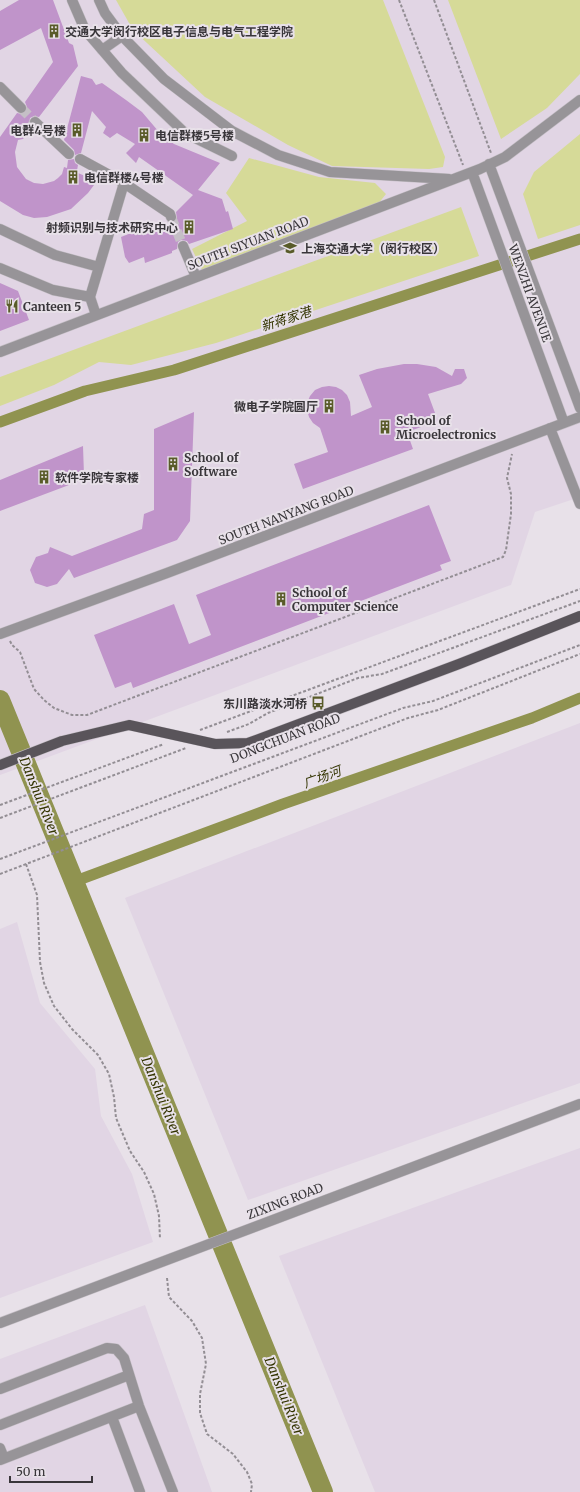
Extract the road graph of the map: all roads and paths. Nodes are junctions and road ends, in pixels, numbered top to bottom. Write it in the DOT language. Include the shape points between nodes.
graph roads {
  1 [pos="72,0"];
  2 [pos="99,0"];
  3 [pos="399,0"];
  4 [pos="434,0"];
  5 [pos="122,36"];
  6 [pos="102,50"];
  7 [pos="0,87"];
  8 [pos="580,100"];
  9 [pos="21,108"];
  10 [pos="36,122"];
  11 [pos="69,154"];
  12 [pos="232,156"];
  13 [pos="80,159"];
  14 [pos="492,163"];
  15 [pos="469,173"];
  16 [pos="453,179"];
  17 [pos="124,183"];
  18 [pos="171,217"];
  19 [pos="0,229"];
  20 [pos="184,246"];
  21 [pos="99,267"];
  22 [pos="0,268"];
  23 [pos="196,277"];
  24 [pos="90,297"];
  25 [pos="96,315"];
  26 [pos="0,352"];
  27 [pos="580,408"];
  28 [pos="580,417"];
  29 [pos="564,423"];
  30 [pos="550,428"];
  31 [pos="513,442"];
  32 [pos="580,504"];
  33 [pos="580,589"];
  34 [pos="580,601"];
  35 [pos="580,616"];
  36 [pos="3,633"];
  37 [pos="580,645"];
  38 [pos="580,654"];
  39 [pos="227,733"];
  40 [pos="182,737"];
  41 [pos="190,746"];
  42 [pos="0,765"];
  43 [pos="0,805"];
  44 [pos="0,818"];
  45 [pos="0,859"];
  46 [pos="26,864"];
  47 [pos="0,874"];
  48 [pos="580,1104"];
  49 [pos="160,1239"];
  50 [pos="167,1278"];
  51 [pos="0,1323"];
  52 [pos="129,1375"];
  53 [pos="0,1389"];
  54 [pos="139,1406"];
  55 [pos="112,1416"];
  56 [pos="0,1426"];
  57 [pos="0,1448"];
  58 [pos="2,1459"];
  59 [pos="140,1492"];
  60 [pos="173,1492"];
  61 [pos="251,1492"];
  1 -- 6 [label="street" via="85,30"];
  2 -- 5 [label="street"];
  3 -- 15 [label="path"];
  4 -- 14 [label="path"];
  5 -- 6 [label="street"];
  5 -- 16 [label="street" via="164,79 232,131 278,155 330,172"];
  6 -- 12 [label="street" via="122,73 185,133"];
  7 -- 9 [label="street"];
  8 -- 14 [label="street, SOUTH SIYUAN ROAD" via="505,157"];
  10 -- 11 [label="street"];
  13 -- 17 [label="street"];
  14 -- 15 [label="street, SOUTH SIYUAN ROAD"];
  14 -- 27 [label="street, WENZHI AVENUE"];
  15 -- 16 [label="street, SOUTH SIYUAN ROAD"];
  15 -- 29 [label="street, WENZHI AVENUE" via="498,242"];
  16 -- 23 [label="street, SOUTH SIYUAN ROAD"];
  17 -- 18 [label="street"];
  17 -- 21 [label="street"];
  19 -- 21 [label="street" via="55,255"];
  20 -- 23 [label="street"];
  21 -- 24 [label="street"];
  22 -- 24 [label="street" via="53,290"];
  23 -- 25 [label="street, SOUTH SIYUAN ROAD"];
  24 -- 25 [label="street"];
  25 -- 26 [label="street, SOUTH SIYUAN ROAD"];
  28 -- 29 [label="street, SOUTH NANYANG ROAD"];
  29 -- 30 [label="street, SOUTH NANYANG ROAD"];
  30 -- 31 [label="street, SOUTH NANYANG ROAD"];
  30 -- 32 [label="street"];
  31 -- 36 [label="street, SOUTH NANYANG ROAD"];
  31 -- 36 [label="path" via="507,478 511,494 511,514 503,557 87,715 72,715 54,708 44,700 34,689 20,652"];
  33 -- 40 [label="path"];
  34 -- 39 [label="path" via="382,674 358,678 268,713"];
  35 -- 40 [label="main road, DONGCHUAN ROAD" via="248,743 215,744"];
  37 -- 45 [label="path, DONGCHUAN ROAD" via="434,701 403,708"];
  38 -- 46 [label="path" via="438,710 408,718"];
  40 -- 42 [label="main road, DONGCHUAN ROAD" via="129,725 62,741"];
  40 -- 43 [label="path"];
  41 -- 44 [label="path"];
  46 -- 47 [label="path"];
  46 -- 49 [label="path" via="38,895 40,962 44,983 54,1006 72,1030 98,1055 109,1074 116,1118 130,1151 154,1194 159,1216"];
  48 -- 51 [label="street, ZIXING ROAD"];
  50 -- 61 [label="path" via="169,1297 192,1321 202,1338 206,1364 200,1394 200,1413 207,1434 233,1454 247,1472 252,1484"];
  52 -- 53 [label="street" via="124,1358 116,1349 107,1348"];
  52 -- 54 [label="street"];
  52 -- 56 [label="street"];
  54 -- 55 [label="street"];
  54 -- 60 [label="street"];
  55 -- 58 [label="street"];
  55 -- 59 [label="street"];
  57 -- 58 [label="street"];
}
